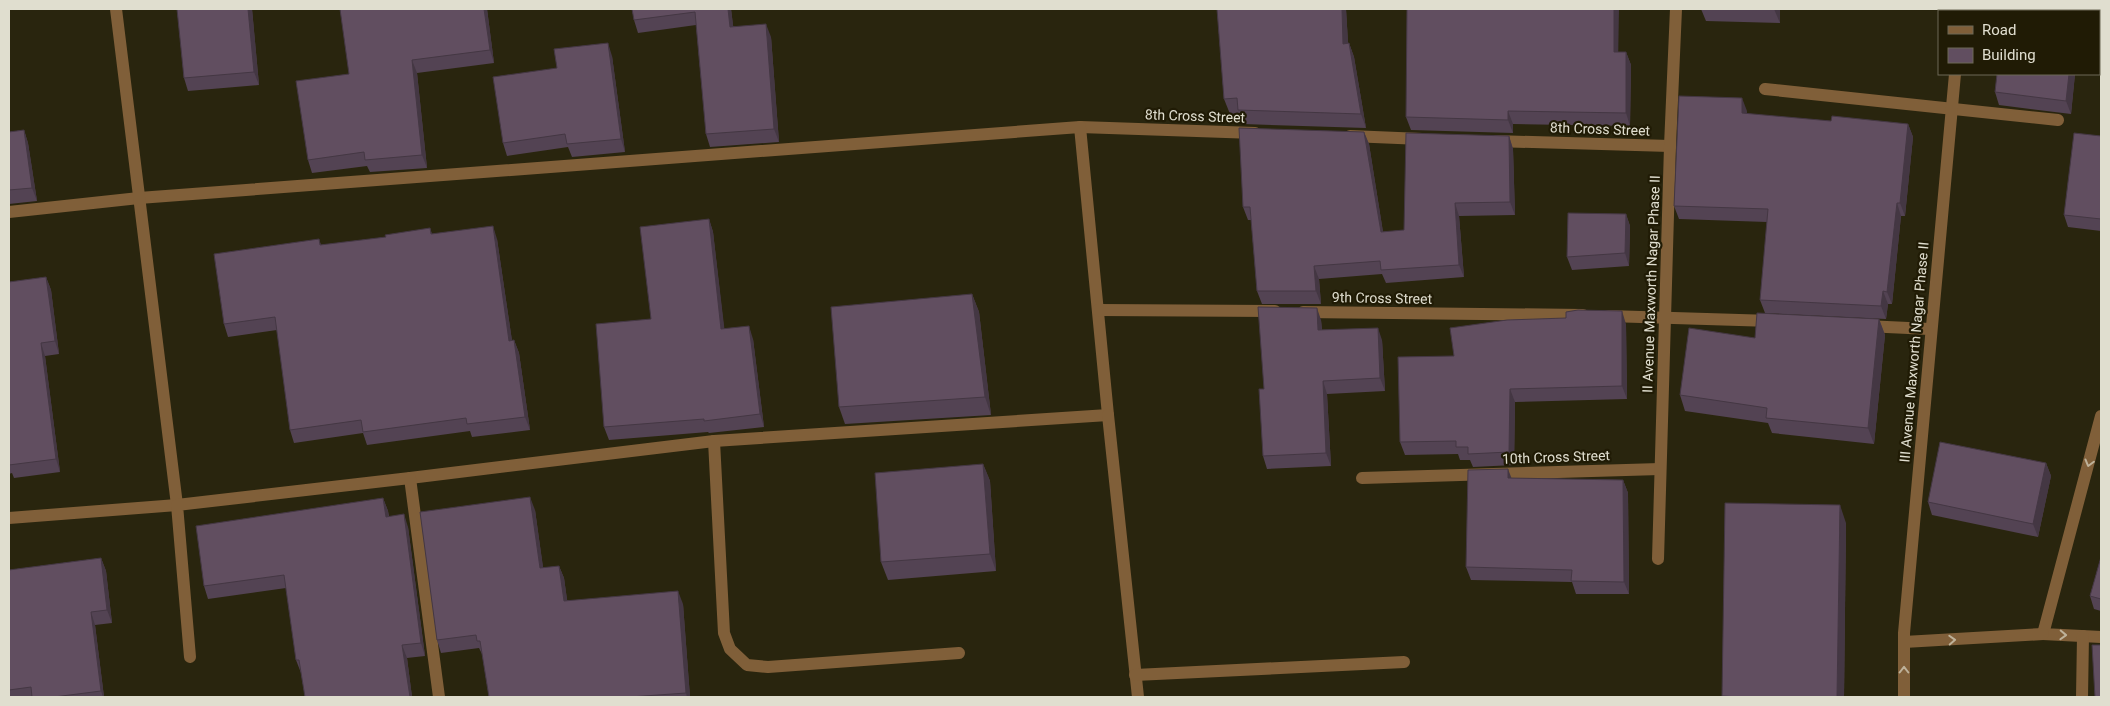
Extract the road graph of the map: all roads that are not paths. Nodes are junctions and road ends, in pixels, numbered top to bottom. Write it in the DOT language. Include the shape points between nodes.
graph roads {
  1 [pos="116,9"];
  2 [pos="1676,9"];
  3 [pos="1955,75"];
  4 [pos="1765,89"];
  5 [pos="1951,108"];
  6 [pos="2058,120"];
  7 [pos="1080,127"];
  8 [pos="1265,134"];
  9 [pos="1334,136"];
  10 [pos="1433,139"];
  11 [pos="1482,140"];
  12 [pos="1670,146"];
  13 [pos="139,198"];
  14 [pos="9,212"];
  15 [pos="1098,310"];
  16 [pos="1665,316"];
  17 [pos="1783,322"];
  18 [pos="1852,325"];
  19 [pos="1930,329"];
  20 [pos="1108,415"];
  21 [pos="2101,416"];
  22 [pos="714,440"];
  23 [pos="1660,469"];
  24 [pos="410,478"];
  25 [pos="1362,478"];
  26 [pos="177,505"];
  27 [pos="9,518"];
  28 [pos="1658,559"];
  29 [pos="2043,634"];
  30 [pos="2083,636"];
  31 [pos="2101,637"];
  32 [pos="1904,638"];
  33 [pos="959,653"];
  34 [pos="190,657"];
  35 [pos="1404,662"];
  36 [pos="1135,675"];
  37 [pos="439,697"];
  38 [pos="1138,697"];
  39 [pos="1904,697"];
  40 [pos="2082,697"];
  1 -- 13 [label="street"];
  2 -- 12 [label="street, II Avenue Maxworth Nagar Phase II"];
  3 -- 5 [label="street, III Avenue Maxworth Nagar Phase II"];
  4 -- 5 [label="street"];
  5 -- 6 [label="street"];
  5 -- 19 [label="street, III Avenue Maxworth Nagar Phase II"];
  7 -- 8 [label="street, 8th Cross Street"];
  7 -- 13 [label="street, 8th Cross Street"];
  7 -- 15 [label="street"];
  9 -- 10 [label="street"];
  11 -- 12 [label="street, 8th Cross Street"];
  12 -- 16 [label="street, II Avenue Maxworth Nagar Phase II"];
  13 -- 14 [label="street, 8th Cross Street"];
  13 -- 26 [label="street"];
  15 -- 16 [label="street, 9th Cross Street"];
  15 -- 20 [label="street"];
  16 -- 17 [label="street, 9th Cross Street"];
  16 -- 23 [label="street, II Avenue Maxworth Nagar Phase II"];
  18 -- 19 [label="street"];
  19 -- 32 [label="street, III Avenue Maxworth Nagar Phase II"];
  20 -- 22 [label="street"];
  20 -- 36 [label="street"];
  21 -- 29 [label="street, one-way"];
  22 -- 24 [label="street"];
  22 -- 33 [label="street" via="724,633 730,649 747,665 768,667"];
  23 -- 25 [label="street, 10th Cross Street"];
  23 -- 28 [label="street, II Avenue Maxworth Nagar Phase II"];
  24 -- 26 [label="street"];
  24 -- 37 [label="street"];
  26 -- 27 [label="street"];
  26 -- 34 [label="street"];
  29 -- 30 [label="street, one-way"];
  32 -- 29 [label="street, one-way"];
  30 -- 31 [label="street"];
  30 -- 40 [label="street"];
  39 -- 32 [label="street, III Avenue Maxworth Nagar Phase II, one-way"];
  35 -- 36 [label="street"];
  36 -- 38 [label="street"];
}
